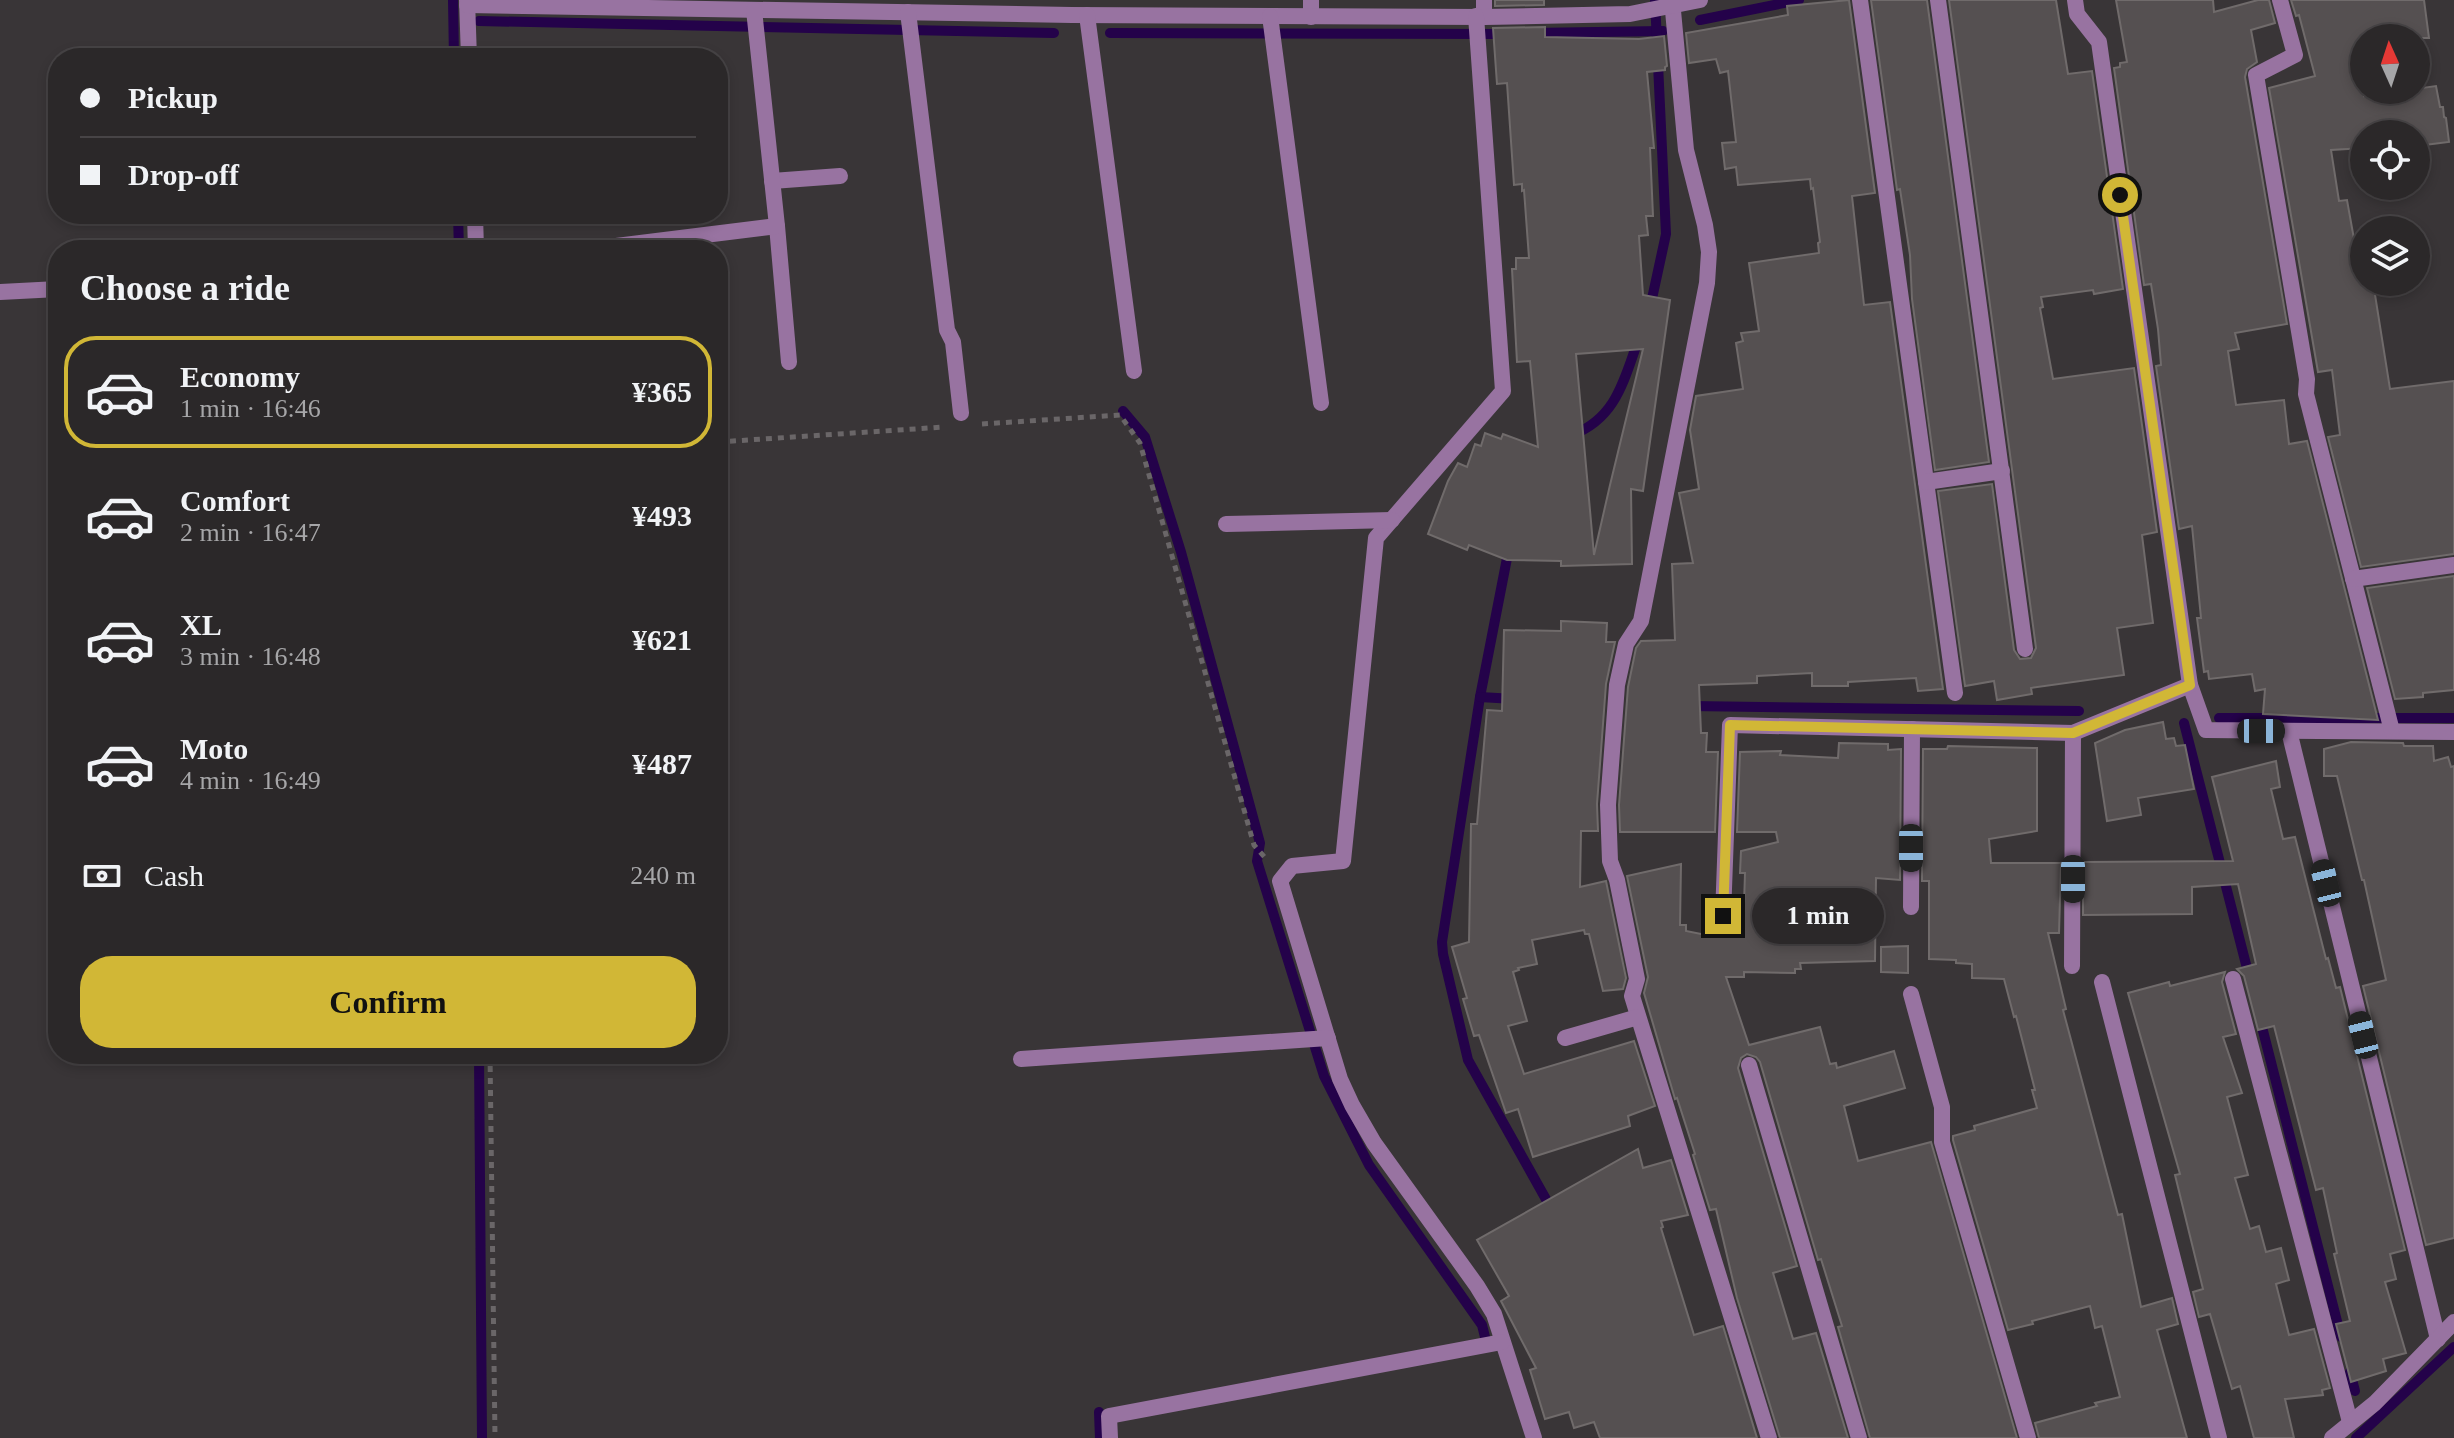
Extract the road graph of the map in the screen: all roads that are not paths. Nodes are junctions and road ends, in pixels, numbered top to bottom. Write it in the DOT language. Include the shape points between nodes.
graph roads {
  1 [pos="1700,0"];
  2 [pos="1860,0"];
  3 [pos="1938,0"];
  4 [pos="2075,0"];
  5 [pos="2280,0"];
  6 [pos="467,2"];
  7 [pos="595,4"];
  8 [pos="780,6"];
  9 [pos="1663,6"];
  10 [pos="961,7"];
  11 [pos="1311,8"];
  12 [pos="1087,15"];
  13 [pos="1480,20"];
  14 [pos="756,21"];
  15 [pos="909,24"];
  16 [pos="1272,27"];
  17 [pos="469,48"];
  18 [pos="840,176"];
  19 [pos="772,181"];
  20 [pos="777,226"];
  21 [pos="678,240"];
  22 [pos="48,290"];
  23 [pos="0,292"];
  24 [pos="789,362"];
  25 [pos="1134,371"];
  26 [pos="1321,403"];
  27 [pos="956,420"];
  28 [pos="2002,471"];
  29 [pos="1926,482"];
  30 [pos="1392,520"];
  31 [pos="1226,524"];
  32 [pos="2454,565"];
  33 [pos="2353,579"];
  34 [pos="2025,649"];
  35 [pos="2190,685"];
  36 [pos="1955,693"];
  37 [pos="2390,722"];
  38 [pos="1912,729"];
  39 [pos="2289,731"];
  40 [pos="2454,732"];
  41 [pos="2073,733"];
  42 [pos="1911,907"];
  43 [pos="1723,916"];
  44 [pos="2072,966"];
  45 [pos="2233,979"];
  46 [pos="2102,982"];
  47 [pos="1911,994"];
  48 [pos="1638,1017"];
  49 [pos="1565,1038"];
  50 [pos="1324,1039"];
  51 [pos="1021,1059"];
  52 [pos="1749,1065"];
  53 [pos="2454,1322"];
  54 [pos="2438,1339"];
  55 [pos="1502,1342"];
  56 [pos="2350,1422"];
  57 [pos="1110,1438"];
  58 [pos="1534,1438"];
  59 [pos="1769,1438"];
  60 [pos="1859,1438"];
  61 [pos="2028,1438"];
  62 [pos="2219,1438"];
  63 [pos="2332,1438"];
  1 -- 9 [label="street"];
  2 -- 29 [label="street"];
  3 -- 28 [label="street"];
  4 -- 35 [label="street" via="2077,14 2099,42"];
  5 -- 33 [label="street" via="2295,55 2256,75 2306,394"];
  6 -- 7 [label="street"];
  6 -- 17 [label="street"];
  7 -- 14 [label="street"];
  8 -- 14 [label="street"];
  8 -- 15 [label="street"];
  9 -- 13 [label="street" via="1630,14"];
  9 -- 48 [label="street" via="1709,252 1641,621 1626,644 1615,703 1610,861 1637,979 1632,996"];
  10 -- 12 [label="street"];
  10 -- 15 [label="street"];
  11 -- 13 [label="street"];
  11 -- 16 [label="street"];
  12 -- 16 [label="street"];
  12 -- 25 [label="street"];
  13 -- 30 [label="street" via="1503,391"];
  14 -- 19 [label="street"];
  15 -- 27 [label="street" via="947,330 953,342"];
  16 -- 26 [label="street"];
  18 -- 19 [label="street"];
  19 -- 20 [label="street"];
  20 -- 21 [label="street"];
  20 -- 24 [label="street"];
  22 -- 23 [label="street"];
  28 -- 29 [label="street"];
  28 -- 34 [label="street"];
  29 -- 36 [label="street"];
  30 -- 31 [label="street"];
  30 -- 50 [label="street" via="1376,538 1343,861 1292,866 1280,881"];
  32 -- 33 [label="street"];
  33 -- 37 [label="street"];
  35 -- 39 [label="street" via="2206,730"];
  35 -- 41 [label="street"];
  37 -- 39 [label="street"];
  37 -- 40 [label="street"];
  38 -- 41 [label="street"];
  38 -- 42 [label="street"];
  38 -- 43 [label="street" via="1730,725"];
  39 -- 54 [label="street"];
  41 -- 44 [label="street"];
  45 -- 56 [label="street"];
  46 -- 62 [label="street"];
  47 -- 61 [label="street" via="1942,1107 1942,1142"];
  48 -- 49 [label="street"];
  48 -- 59 [label="street"];
  50 -- 51 [label="street"];
  50 -- 55 [label="street" via="1366,1131 1477,1286 1494,1314"];
  52 -- 60 [label="street"];
  53 -- 54 [label="street"];
  54 -- 56 [label="street"];
  55 -- 57 [label="street" via="1109,1416"];
  55 -- 58 [label="street"];
  56 -- 63 [label="street"];
}
